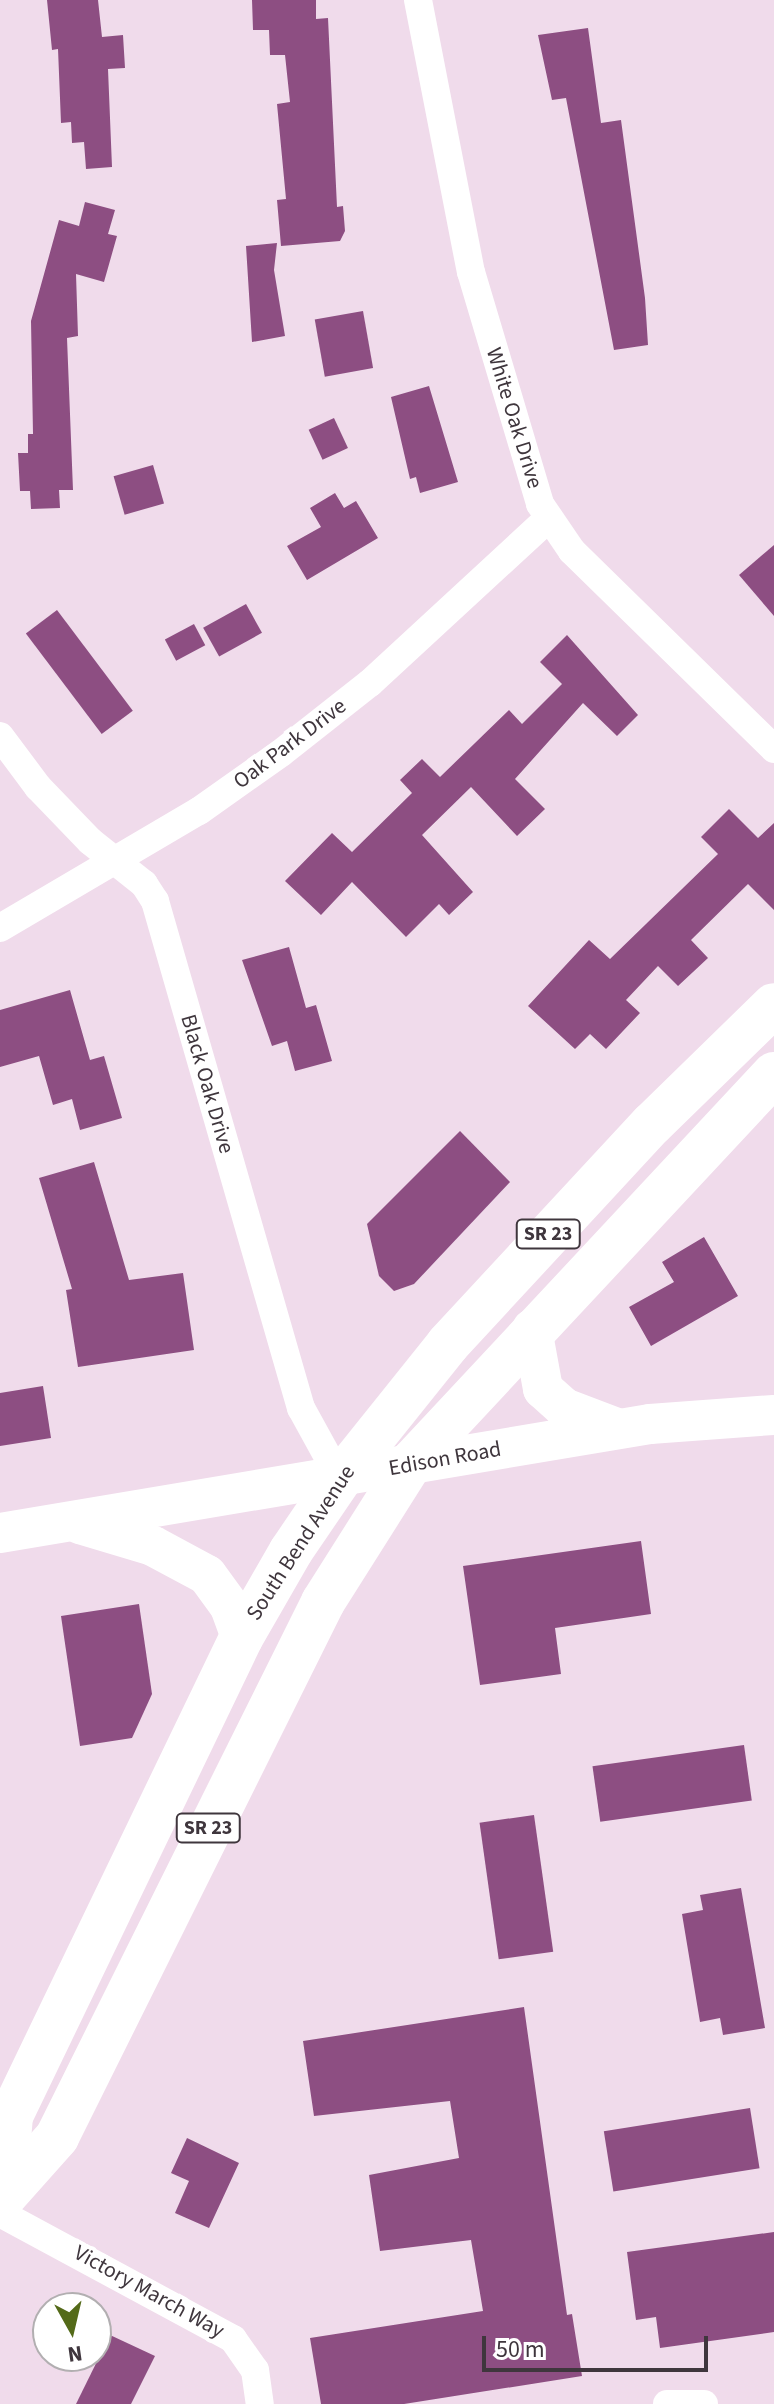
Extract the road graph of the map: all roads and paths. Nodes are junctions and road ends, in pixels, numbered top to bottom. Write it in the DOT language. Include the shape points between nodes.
graph roads {
  1 [pos="418,0"];
  2 [pos="548,519"];
  3 [pos="0,736"];
  4 [pos="774,749"];
  5 [pos="118,861"];
  6 [pos="0,928"];
  7 [pos="774,1005"];
  8 [pos="774,1074"];
  9 [pos="532,1329"];
  10 [pos="774,1393"];
  11 [pos="774,1415"];
  12 [pos="700,1417"];
  13 [pos="621,1429"];
  14 [pos="411,1463"];
  15 [pos="340,1479"];
  16 [pos="73,1522"];
  17 [pos="0,1533"];
  18 [pos="241,1638"];
  19 [pos="2,2202"];
  20 [pos="260,2404"];
  21 [pos="667,2404"];
  22 [pos="704,2404"];
  1 -- 2 [label="street, White Oak Drive" via="471,272"];
  2 -- 4 [label="street, White Oak Drive" via="572,551"];
  2 -- 5 [label="street, Oak Park Drive" via="370,683 211,803"];
  3 -- 5 [label="street, Black Oak Drive" via="59,809"];
  5 -- 6 [label="street, Oak Park Drive"];
  5 -- 15 [label="street, Black Oak Drive" via="155,901 301,1408"];
  7 -- 15 [label="main road, South Bend Avenue / SR 23" via="572,1208 438,1355"];
  8 -- 9 [label="main road, SR 23"];
  9 -- 13 [label="main road" via="543,1389 564,1408"];
  9 -- 14 [label="main road, SR 23"];
  10 -- 12 [label="main road, Edison Road"];
  11 -- 12 [label="main road, Edison Road"];
  12 -- 13 [label="main road, Edison Road"];
  13 -- 14 [label="main road, Edison Road"];
  14 -- 15 [label="main road, Edison Road"];
  14 -- 19 [label="main road, SR 23" via="323,1602 57,2137"];
  15 -- 16 [label="main road, Edison Road"];
  15 -- 18 [label="main road, South Bend Avenue / SR 23"];
  16 -- 17 [label="main road, Edison Road"];
  16 -- 18 [label="main road" via="153,1546 207,1575 230,1607"];
  18 -- 19 [label="main road, South Bend Avenue / SR 23" via="11,2116"];
  19 -- 20 [label="street, Victory March Way" via="233,2339 255,2370"];
  21 -- 22 [label="street"];
}
